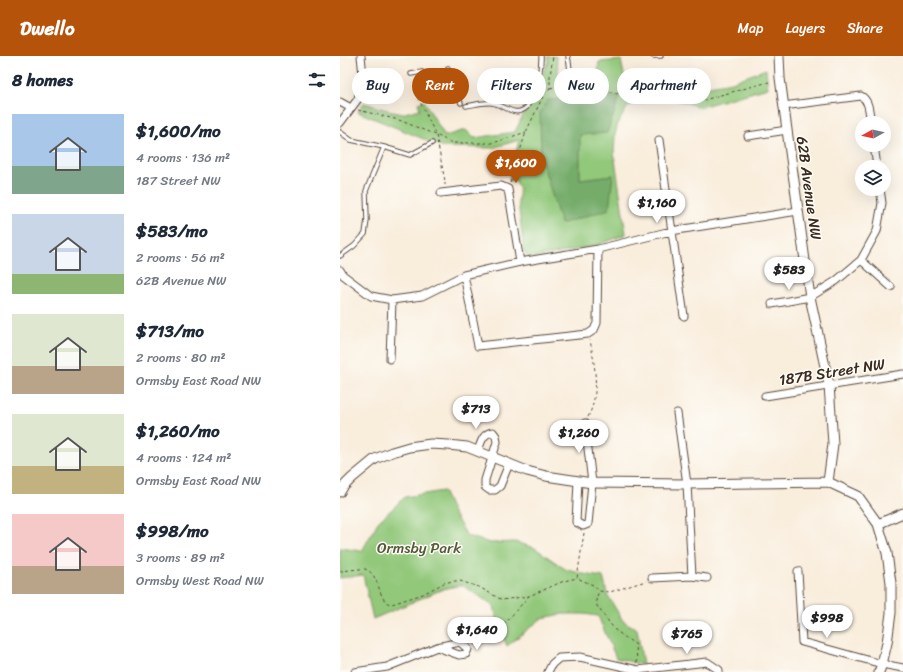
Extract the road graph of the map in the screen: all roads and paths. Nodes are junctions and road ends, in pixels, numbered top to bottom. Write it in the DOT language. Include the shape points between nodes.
graph roads {
  1 [pos="360,56"];
  2 [pos="541,56"];
  3 [pos="553,56"];
  4 [pos="568,56"];
  5 [pos="653,56"];
  6 [pos="661,56"];
  7 [pos="778,56"];
  8 [pos="570,68"];
  9 [pos="770,82"];
  10 [pos="550,88"];
  11 [pos="340,102"];
  12 [pos="466,106"];
  13 [pos="783,106"];
  14 [pos="352,108"];
  15 [pos="870,116"];
  16 [pos="340,123"];
  17 [pos="787,130"];
  18 [pos="340,132"];
  19 [pos="526,132"];
  20 [pos="748,136"];
  21 [pos="659,140"];
  22 [pos="432,143"];
  23 [pos="384,147"];
  24 [pos="508,189"];
  25 [pos="441,193"];
  26 [pos="881,196"];
  27 [pos="798,211"];
  28 [pos="671,230"];
  29 [pos="598,248"];
  30 [pos="340,256"];
  31 [pos="861,260"];
  32 [pos="520,262"];
  33 [pos="341,274"];
  34 [pos="464,275"];
  35 [pos="891,287"];
  36 [pos="810,297"];
  37 [pos="392,300"];
  38 [pos="772,304"];
  39 [pos="684,316"];
  40 [pos="591,332"];
  41 [pos="390,359"];
  42 [pos="903,374"];
  43 [pos="829,385"];
  44 [pos="765,396"];
  45 [pos="677,413"];
  46 [pos="585,423"];
  47 [pos="478,451"];
  48 [pos="492,456"];
  49 [pos="509,464"];
  50 [pos="578,481"];
  51 [pos="828,482"];
  52 [pos="592,483"];
  53 [pos="687,484"];
  54 [pos="341,488"];
  55 [pos="903,513"];
  56 [pos="878,524"];
  57 [pos="584,533"];
  58 [pos="340,571"];
  59 [pos="798,571"];
  60 [pos="692,576"];
  61 [pos="577,578"];
  62 [pos="652,578"];
  63 [pos="707,578"];
  64 [pos="599,591"];
  65 [pos="529,596"];
  66 [pos="437,647"];
  67 [pos="471,647"];
  68 [pos="880,668"];
  69 [pos="903,668"];
  70 [pos="638,669"];
  71 [pos="355,672"];
  72 [pos="548,672"];
  73 [pos="719,672"];
  1 -- 14 [label="street" via="362,85"];
  2 -- 12 [label="lane" via="542,66 538,82 523,110 511,111 494,103"];
  3 -- 10 [label="path"];
  4 -- 8 [label="lane"];
  5 -- 6 [label="lane"];
  7 -- 13 [label="street, 62B Avenue NW"];
  9 -- 10 [label="path" via="699,102 670,95 645,93 629,96 580,85 562,84"];
  10 -- 19 [label="path"];
  11 -- 14 [label="street"];
  13 -- 15 [label="street" via="857,96 864,97"];
  13 -- 17 [label="street, 62B Avenue NW"];
  14 -- 16 [label="street"];
  14 -- 19 [label="path" via="399,120 452,143 493,143"];
  17 -- 20 [label="street, 62B Avenue NW"];
  17 -- 27 [label="street, 62B Avenue NW"];
  18 -- 23 [label="lane" via="351,140"];
  19 -- 24 [label="path"];
  21 -- 28 [label="street"];
  22 -- 23 [label="lane" via="410,156"];
  23 -- 30 [label="lane" via="366,191 367,220 364,234 354,246"];
  24 -- 25 [label="street" via="500,186"];
  24 -- 32 [label="street"];
  26 -- 31 [label="street" via="877,232"];
  27 -- 28 [label="street"];
  27 -- 36 [label="street, 62B Avenue NW"];
  28 -- 29 [label="street"];
  28 -- 39 [label="street"];
  29 -- 32 [label="street"];
  29 -- 40 [label="street" via="597,323"];
  31 -- 35 [label="street"];
  31 -- 36 [label="street"];
  32 -- 34 [label="street"];
  33 -- 37 [label="street" via="371,296"];
  34 -- 37 [label="street" via="422,296"];
  34 -- 40 [label="street" via="478,346"];
  36 -- 38 [label="street"];
  36 -- 43 [label="street, 62B Avenue NW"];
  37 -- 41 [label="street"];
  40 -- 46 [label="path" via="595,395"];
  42 -- 43 [label="street, 187B Street NW"];
  43 -- 44 [label="street, 187B Street NW"];
  43 -- 51 [label="street, 62B Avenue NW" via="833,444"];
  45 -- 53 [label="street"];
  46 -- 52 [label="street"];
  47 -- 48 [label="street"];
  47 -- 48 [label="street" via="484,436 493,432 497,442"];
  47 -- 54 [label="street" via="466,447 431,444 409,447 375,460"];
  48 -- 49 [label="street"];
  48 -- 49 [label="street" via="485,480 485,487 489,490 495,490 500,486"];
  49 -- 50 [label="street" via="527,471"];
  50 -- 52 [label="street"];
  50 -- 52 [label="street" via="576,522 584,526 589,520"];
  51 -- 53 [label="street"];
  51 -- 56 [label="street" via="858,496"];
  52 -- 53 [label="street"];
  53 -- 60 [label="street"];
  55 -- 56 [label="street"];
  56 -- 68 [label="street" via="888,553 891,583 891,613"];
  57 -- 61 [label="path"];
  58 -- 65 [label="path" via="359,568 369,571 377,580 383,600 389,604 423,594 453,581 479,587 502,600"];
  59 -- 68 [label="street" via="802,642"];
  60 -- 62 [label="street"];
  60 -- 63 [label="street"];
  61 -- 64 [label="path" via="593,585"];
  61 -- 65 [label="path"];
  62 -- 64 [label="path" via="617,591"];
  64 -- 70 [label="path" via="597,606 615,630 636,645"];
  65 -- 67 [label="path" via="506,622"];
  66 -- 71 [label="street" via="387,667"];
  68 -- 69 [label="street"];
  70 -- 72 [label="street" via="580,657 559,658"];
  70 -- 73 [label="street" via="707,662"];
}
